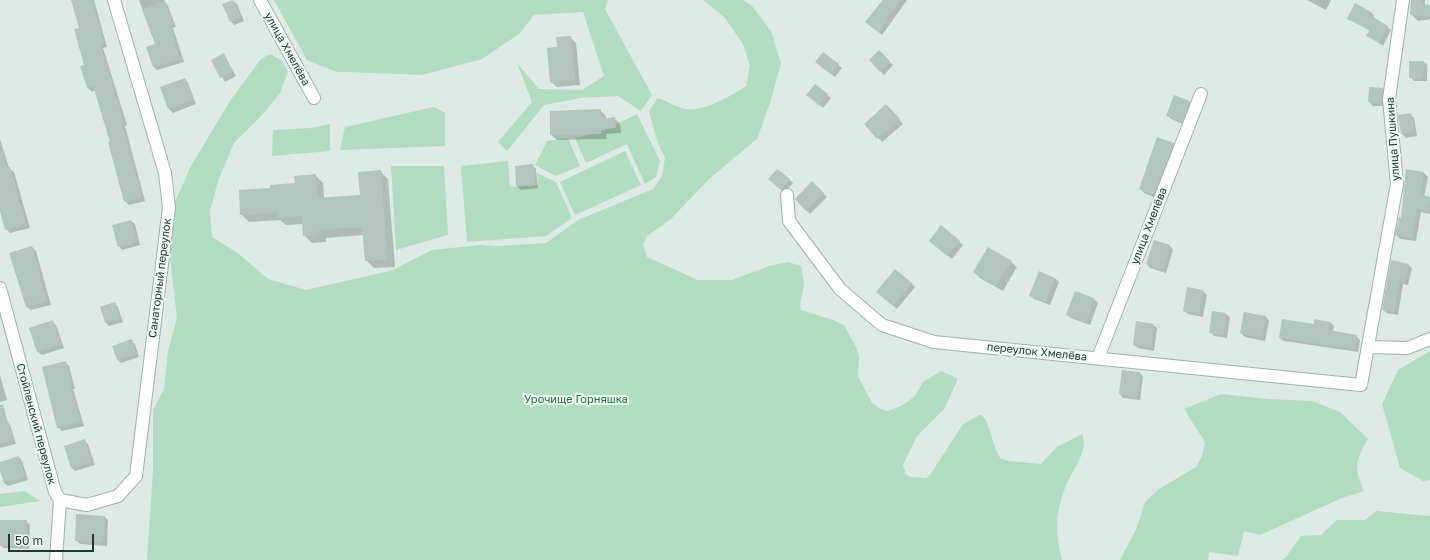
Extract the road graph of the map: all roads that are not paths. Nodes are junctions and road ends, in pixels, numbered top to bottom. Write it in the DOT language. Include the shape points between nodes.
graph roads {
  1 [pos="114,0"];
  2 [pos="260,0"];
  3 [pos="1403,0"];
  4 [pos="1201,94"];
  5 [pos="314,98"];
  6 [pos="787,195"];
  7 [pos="0,288"];
  8 [pos="1430,339"];
  9 [pos="1368,347"];
  10 [pos="1098,358"];
  11 [pos="1361,385"];
  12 [pos="60,500"];
  13 [pos="56,560"];
  1 -- 12 [label="street, Санаторный переулок" via="165,173 169,207 136,476 118,496 87,505"];
  2 -- 5 [label="street, улица Хмелёва"];
  3 -- 9 [label="street, улица Пушкина" via="1389,99 1397,184"];
  4 -- 10 [label="street, улица Хмелёва"];
  6 -- 10 [label="street, переулок Хмелёва" via="789,221 840,289 882,325 934,342"];
  7 -- 12 [label="street, Стойленский переулок" via="55,492"];
  8 -- 9 [label="street" via="1407,348"];
  9 -- 11 [label="street, улица Пушкина"];
  10 -- 11 [label="street, переулок Хмелёва"];
  12 -- 13 [label="street, Стойленский переулок"];
}
